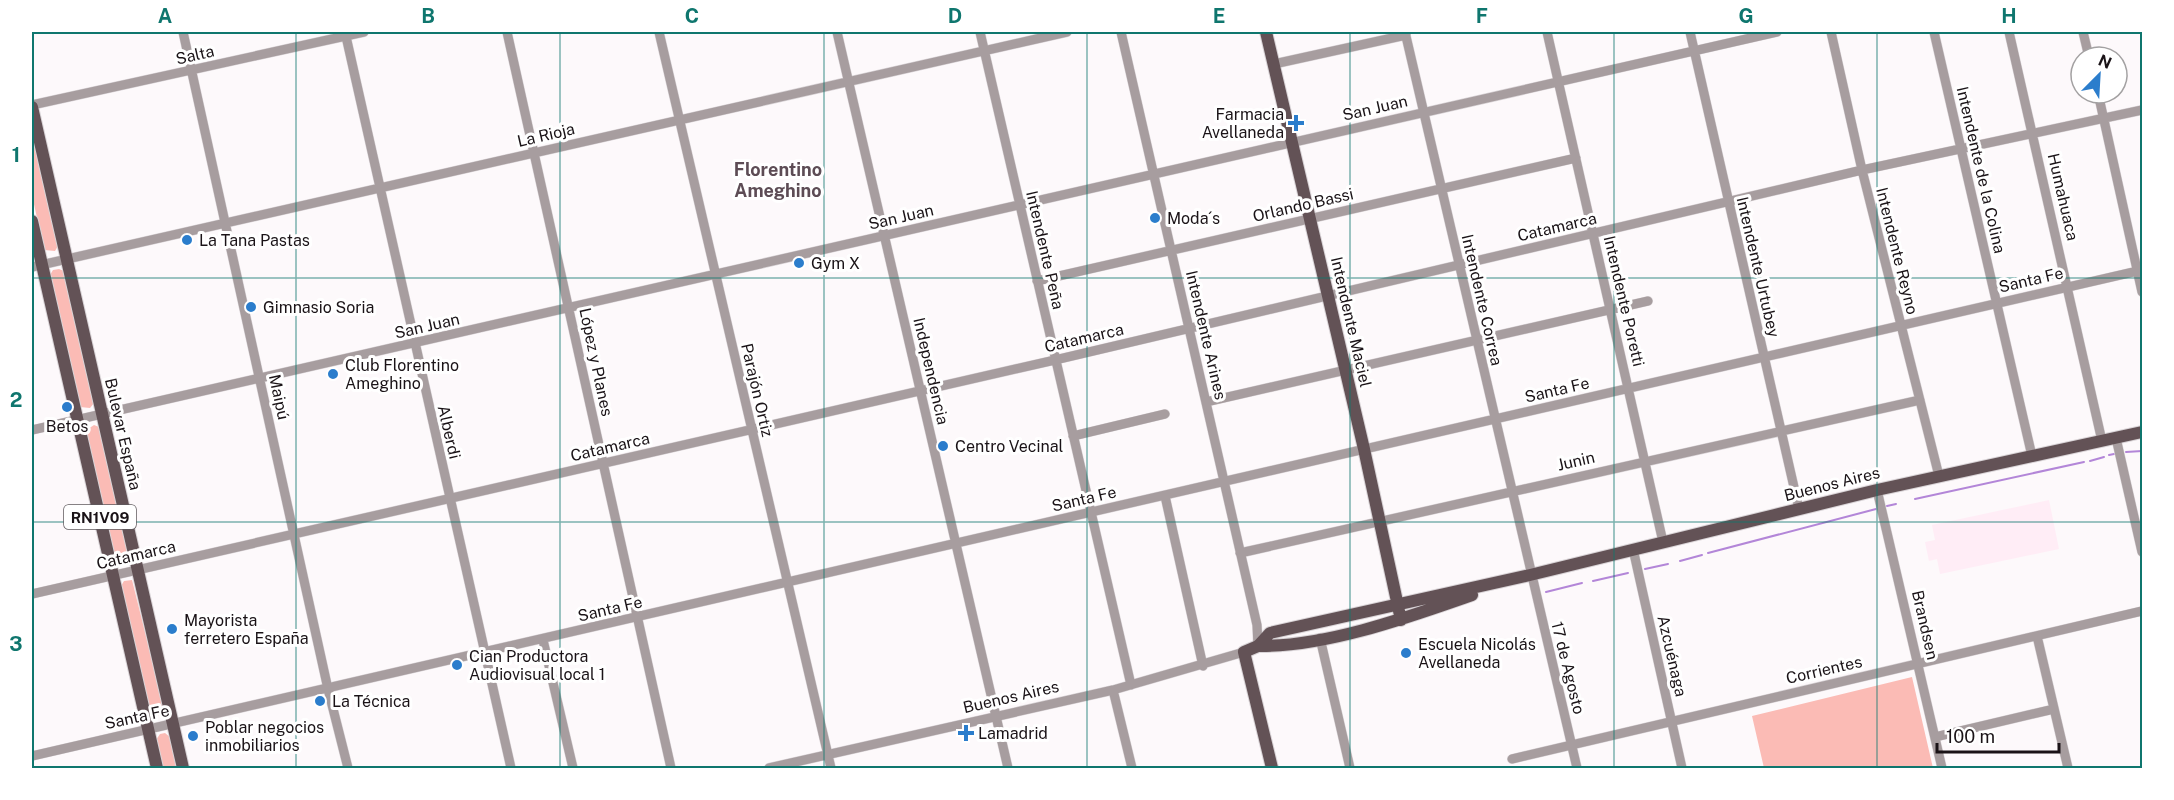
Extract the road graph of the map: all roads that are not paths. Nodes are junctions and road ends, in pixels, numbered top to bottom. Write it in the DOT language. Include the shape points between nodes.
graph roads {
  1 [pos="183,32"];
  2 [pos="364,32"];
  3 [pos="507,32"];
  4 [pos="659,32"];
  5 [pos="837,32"];
  6 [pos="980,32"];
  7 [pos="1067,32"];
  8 [pos="1121,32"];
  9 [pos="1266,32"];
  10 [pos="1547,32"];
  11 [pos="1690,32"];
  12 [pos="1777,32"];
  13 [pos="1831,32"];
  14 [pos="1934,32"];
  15 [pos="2009,32"];
  16 [pos="1405,33"];
  17 [pos="346,34"];
  18 [pos="984,50"];
  19 [pos="1694,50"];
  20 [pos="1274,64"];
  21 [pos="192,71"];
  22 [pos="848,81"];
  23 [pos="1558,82"];
  24 [pos="2101,105"];
  25 [pos="32,106"];
  26 [pos="2142,110"];
  27 [pos="1424,112"];
  28 [pos="2104,118"];
  29 [pos="680,120"];
  30 [pos="2032,134"];
  31 [pos="1293,142"];
  32 [pos="1961,150"];
  33 [pos="533,153"];
  34 [pos="1575,158"];
  35 [pos="1862,170"];
  36 [pos="1154,174"];
  37 [pos="380,189"];
  38 [pos="1441,189"];
  39 [pos="1728,202"];
  40 [pos="1020,205"];
  41 [pos="1310,219"];
  42 [pos="32,220"];
  43 [pos="225,223"];
  44 [pos="1593,234"];
  45 [pos="883,237"];
  46 [pos="1171,250"];
  47 [pos="66,260"];
  48 [pos="1459,265"];
  49 [pos="37,266"];
  50 [pos="2140,270"];
  51 [pos="715,275"];
  52 [pos="1037,281"];
  53 [pos="2068,286"];
  54 [pos="2142,292"];
  55 [pos="1328,296"];
  56 [pos="1648,301"];
  57 [pos="1997,303"];
  58 [pos="569,308"];
  59 [pos="1612,309"];
  60 [pos="1900,326"];
  61 [pos="1189,328"];
  62 [pos="1476,340"];
  63 [pos="414,344"];
  64 [pos="1763,356"];
  65 [pos="1055,360"];
  66 [pos="1344,370"];
  67 [pos="260,380"];
  68 [pos="1629,389"];
  69 [pos="921,391"];
  70 [pos="1920,400"];
  71 [pos="1206,402"];
  72 [pos="1166,414"];
  73 [pos="102,415"];
  74 [pos="78,420"];
  75 [pos="1494,420"];
  76 [pos="1781,429"];
  77 [pos="32,430"];
  78 [pos="750,430"];
  79 [pos="2142,432"];
  80 [pos="1073,436"];
  81 [pos="2116,438"];
  82 [pos="2102,441"];
  83 [pos="1364,449"];
  84 [pos="2032,456"];
  85 [pos="1646,460"];
  86 [pos="603,464"];
  87 [pos="1939,476"];
  88 [pos="1224,482"];
  89 [pos="1877,490"];
  90 [pos="1510,491"];
  91 [pos="1165,496"];
  92 [pos="449,499"];
  93 [pos="1799,509"];
  94 [pos="1090,513"];
  95 [pos="1380,521"];
  96 [pos="294,534"];
  97 [pos="1663,542"];
  98 [pos="956,544"];
  99 [pos="1633,549"];
  100 [pos="2142,552"];
  101 [pos="1240,553"];
  102 [pos="137,570"];
  103 [pos="113,575"];
  104 [pos="1530,575"];
  105 [pos="789,583"];
  106 [pos="32,594"];
  107 [pos="1398,605"];
  108 [pos="2142,611"];
  109 [pos="637,618"];
  110 [pos="1401,620"];
  111 [pos="2037,636"];
  112 [pos="1320,638"];
  113 [pos="543,640"];
  114 [pos="1258,646"];
  115 [pos="1244,652"];
  116 [pos="485,653"];
  117 [pos="1919,663"];
  118 [pos="1203,666"];
  119 [pos="1131,685"];
  120 [pos="328,689"];
  121 [pos="1113,690"];
  122 [pos="2054,710"];
  123 [pos="997,717"];
  124 [pos="1672,722"];
  125 [pos="173,724"];
  126 [pos="148,729"];
  127 [pos="1935,737"];
  128 [pos="1572,745"];
  129 [pos="828,755"];
  130 [pos="32,756"];
  131 [pos="1512,759"];
  132 [pos="157,768"];
  133 [pos="183,768"];
  134 [pos="348,768"];
  135 [pos="511,768"];
  136 [pos="573,768"];
  137 [pos="671,768"];
  138 [pos="769,768"];
  139 [pos="831,768"];
  140 [pos="1008,768"];
  141 [pos="1132,768"];
  142 [pos="1272,768"];
  143 [pos="1350,768"];
  144 [pos="1577,768"];
  145 [pos="1682,768"];
  146 [pos="1942,768"];
  147 [pos="2068,768"];
  1 -- 21 [label="street, Maipú"];
  2 -- 17 [label="street, Salta"];
  3 -- 33 [label="street, López y Planes"];
  4 -- 29 [label="street, Parajón Ortiz"];
  5 -- 22 [label="street, Independencia"];
  6 -- 18 [label="street, Intendente Peña"];
  7 -- 18 [label="street, La Rioja"];
  8 -- 36 [label="street, Intendente Arines"];
  9 -- 20 [label="main road, Intendente Maciel"];
  10 -- 23 [label="street, Intendente Poretti"];
  11 -- 19 [label="street, Intendente Urtubey"];
  12 -- 19 [label="street, San Juan"];
  13 -- 35 [label="street, Intendente Reyno"];
  14 -- 32 [label="street, Intendente de la Colina"];
  15 -- 30 [label="street, Humahuaca"];
  16 -- 20 [label="street"];
  16 -- 27 [label="street, Intendente Correa"];
  17 -- 21 [label="street, Salta"];
  17 -- 37 [label="street, Alberdi"];
  18 -- 22 [label="street, La Rioja"];
  18 -- 40 [label="street, Intendente Peña"];
  19 -- 23 [label="street, San Juan"];
  19 -- 39 [label="street, Intendente Urtubey"];
  20 -- 31 [label="main road, Intendente Maciel"];
  21 -- 25 [label="street, Salta"];
  21 -- 43 [label="street, Maipú"];
  22 -- 29 [label="street, La Rioja"];
  22 -- 45 [label="street, Independencia"];
  23 -- 27 [label="street, San Juan"];
  23 -- 34 [label="street, Intendente Poretti"];
  24 -- 28 [label="street"];
  25 -- 47 [label="main road, Bulevar España / RN1V09"];
  26 -- 28 [label="street, Catamarca"];
  27 -- 31 [label="street, San Juan"];
  27 -- 38 [label="street, Intendente Correa"];
  28 -- 30 [label="street, Catamarca"];
  28 -- 50 [label="street"];
  29 -- 33 [label="street, La Rioja"];
  29 -- 51 [label="street, Parajón Ortiz"];
  30 -- 32 [label="street, Catamarca"];
  30 -- 53 [label="street, Humahuaca"];
  31 -- 36 [label="street, San Juan"];
  31 -- 41 [label="main road, Intendente Maciel"];
  32 -- 35 [label="street, Catamarca"];
  32 -- 57 [label="street, Intendente de la Colina"];
  33 -- 37 [label="street, La Rioja"];
  33 -- 58 [label="street, López y Planes"];
  34 -- 38 [label="street, Orlando Bassi"];
  34 -- 44 [label="street, Intendente Poretti"];
  35 -- 39 [label="street, Catamarca"];
  35 -- 60 [label="street, Intendente Reyno"];
  36 -- 40 [label="street, San Juan"];
  36 -- 46 [label="street, Intendente Arines"];
  37 -- 43 [label="street, La Rioja"];
  37 -- 63 [label="street, Alberdi"];
  38 -- 41 [label="street, Orlando Bassi"];
  38 -- 48 [label="street, Intendente Correa"];
  39 -- 44 [label="street, Catamarca"];
  39 -- 64 [label="street, Intendente Urtubey"];
  40 -- 45 [label="street, San Juan"];
  40 -- 52 [label="street, Intendente Peña"];
  41 -- 46 [label="street, Orlando Bassi"];
  41 -- 55 [label="main road, Intendente Maciel"];
  42 -- 49 [label="main road, RN1V09"];
  43 -- 47 [label="street, La Rioja"];
  43 -- 67 [label="street, Maipú"];
  44 -- 48 [label="street, Catamarca"];
  44 -- 59 [label="street, Intendente Poretti"];
  45 -- 51 [label="street, San Juan"];
  45 -- 69 [label="street, Independencia"];
  46 -- 52 [label="street, Orlando Bassi"];
  46 -- 61 [label="street, Intendente Arines"];
  47 -- 49 [label="street, La Rioja"];
  47 -- 73 [label="main road, Bulevar España / RN1V09"];
  48 -- 55 [label="street, Catamarca"];
  48 -- 62 [label="street, Intendente Correa"];
  49 -- 74 [label="main road, RN1V09"];
  50 -- 53 [label="street, Santa Fe"];
  50 -- 54 [label="street"];
  51 -- 58 [label="street, San Juan"];
  51 -- 78 [label="street, Parajón Ortiz"];
  52 -- 65 [label="street, Intendente Peña"];
  53 -- 57 [label="street, Santa Fe"];
  53 -- 82 [label="street, Humahuaca"];
  55 -- 61 [label="street, Catamarca"];
  55 -- 66 [label="main road, Intendente Maciel"];
  56 -- 59 [label="street"];
  57 -- 60 [label="street, Santa Fe"];
  57 -- 84 [label="street, Intendente de la Colina"];
  58 -- 63 [label="street, San Juan"];
  58 -- 86 [label="street, López y Planes"];
  59 -- 62 [label="street"];
  59 -- 68 [label="street, Intendente Poretti"];
  60 -- 64 [label="street, Santa Fe"];
  60 -- 70 [label="street, Intendente Reyno"];
  61 -- 65 [label="street, Catamarca"];
  61 -- 71 [label="street, Intendente Arines"];
  62 -- 66 [label="street"];
  62 -- 75 [label="street, Intendente Correa"];
  63 -- 67 [label="street, San Juan"];
  63 -- 92 [label="street, Alberdi"];
  64 -- 68 [label="street, Santa Fe"];
  64 -- 76 [label="street, Intendente Urtubey"];
  65 -- 69 [label="street, Catamarca"];
  65 -- 80 [label="street, Intendente Peña"];
  66 -- 71 [label="street"];
  66 -- 83 [label="main road, Intendente Maciel"];
  67 -- 73 [label="street, San Juan"];
  67 -- 96 [label="street, Maipú"];
  68 -- 75 [label="street, Santa Fe"];
  68 -- 85 [label="street, Intendente Poretti"];
  69 -- 78 [label="street, Catamarca"];
  69 -- 98 [label="street, Independencia"];
  70 -- 76 [label="street, Junin"];
  70 -- 87 [label="street, Intendente Reyno"];
  71 -- 88 [label="street, Intendente Arines"];
  72 -- 80 [label="street"];
  73 -- 74 [label="street, San Juan"];
  73 -- 102 [label="main road, Bulevar España / RN1V09"];
  74 -- 77 [label="street, San Juan"];
  74 -- 103 [label="main road, RN1V09"];
  75 -- 83 [label="street, Santa Fe"];
  75 -- 90 [label="street, Intendente Correa"];
  76 -- 85 [label="street, Junin"];
  76 -- 93 [label="street, Intendente Urtubey"];
  78 -- 86 [label="street, Catamarca"];
  78 -- 105 [label="street, Parajón Ortiz"];
  79 -- 81 [label="main road, Buenos Aires"];
  80 -- 94 [label="street, Intendente Peña"];
  81 -- 82 [label="main road, Buenos Aires"];
  81 -- 100 [label="street"];
  82 -- 84 [label="main road, Buenos Aires"];
  83 -- 88 [label="street, Santa Fe"];
  83 -- 95 [label="main road, Intendente Maciel"];
  84 -- 87 [label="main road, Buenos Aires"];
  85 -- 90 [label="street, Junin"];
  85 -- 97 [label="street, Intendente Poretti"];
  86 -- 92 [label="street, Catamarca"];
  86 -- 109 [label="street, López y Planes"];
  87 -- 89 [label="main road, Buenos Aires"];
  88 -- 91 [label="street, Santa Fe"];
  88 -- 101 [label="street, Intendente Arines"];
  89 -- 93 [label="main road, Buenos Aires"];
  89 -- 117 [label="street, Brandsen"];
  90 -- 95 [label="street, Junin"];
  90 -- 104 [label="street, Intendente Correa"];
  91 -- 94 [label="street, Santa Fe"];
  91 -- 118 [label="street"];
  92 -- 96 [label="street, Catamarca"];
  92 -- 116 [label="street, Alberdi"];
  93 -- 97 [label="main road, Buenos Aires"];
  94 -- 98 [label="street, Santa Fe"];
  94 -- 119 [label="street, Intendente Peña"];
  95 -- 101 [label="street, Junin"];
  95 -- 107 [label="main road, Intendente Maciel"];
  96 -- 102 [label="street, Catamarca"];
  96 -- 120 [label="street, Maipú"];
  97 -- 99 [label="main road, Buenos Aires"];
  98 -- 105 [label="street, Santa Fe"];
  98 -- 123 [label="street, Independencia"];
  99 -- 104 [label="main road, Buenos Aires"];
  99 -- 124 [label="street, Azcuénaga"];
  101 -- 114 [label="street, Intendente Arines" via="1257,625"];
  102 -- 103 [label="street, Catamarca"];
  102 -- 125 [label="main road, Bulevar España / RN1V09"];
  103 -- 106 [label="street, Catamarca"];
  103 -- 126 [label="main road, RN1V09"];
  104 -- 107 [label="main road, Buenos Aires"];
  104 -- 110 [label="main road, Buenos Aires"];
  104 -- 128 [label="street, 17 de Agosto"];
  105 -- 109 [label="street, Santa Fe"];
  105 -- 129 [label="street, Parajón Ortiz"];
  107 -- 110 [label="main road, Intendente Maciel"];
  107 -- 114 [label="main road, Buenos Aires" via="1270,633"];
  108 -- 111 [label="street, Corrientes"];
  109 -- 113 [label="street, Santa Fe"];
  109 -- 137 [label="street, López y Planes"];
  110 -- 112 [label="main road, Buenos Aires"];
  111 -- 117 [label="street, Corrientes"];
  111 -- 122 [label="street"];
  112 -- 114 [label="main road, Buenos Aires"];
  112 -- 143 [label="street"];
  113 -- 116 [label="street, Santa Fe"];
  113 -- 136 [label="street"];
  114 -- 115 [label="main road, Buenos Aires"];
  115 -- 118 [label="street, Buenos Aires"];
  115 -- 142 [label="main road"];
  116 -- 120 [label="street, Santa Fe"];
  116 -- 135 [label="street, Alberdi"];
  117 -- 124 [label="street, Corrientes"];
  117 -- 127 [label="street, Brandsen"];
  118 -- 119 [label="street, Buenos Aires"];
  119 -- 121 [label="street, Buenos Aires"];
  120 -- 125 [label="street, Santa Fe"];
  120 -- 134 [label="street, Maipú"];
  121 -- 123 [label="street, Buenos Aires"];
  121 -- 141 [label="street"];
  122 -- 127 [label="street"];
  122 -- 147 [label="street"];
  123 -- 129 [label="street, Buenos Aires"];
  123 -- 140 [label="street, Independencia"];
  124 -- 128 [label="street, Corrientes"];
  124 -- 145 [label="street, Azcuénaga"];
  125 -- 126 [label="street, Santa Fe"];
  125 -- 133 [label="main road, Bulevar España / RN1V09"];
  126 -- 130 [label="street, Santa Fe"];
  126 -- 132 [label="main road, RN1V09"];
  127 -- 146 [label="street, Brandsen"];
  128 -- 131 [label="street, Corrientes"];
  128 -- 144 [label="street, 17 de Agosto"];
  129 -- 138 [label="street, Buenos Aires"];
  129 -- 139 [label="street, Parajón Ortiz"];
}
